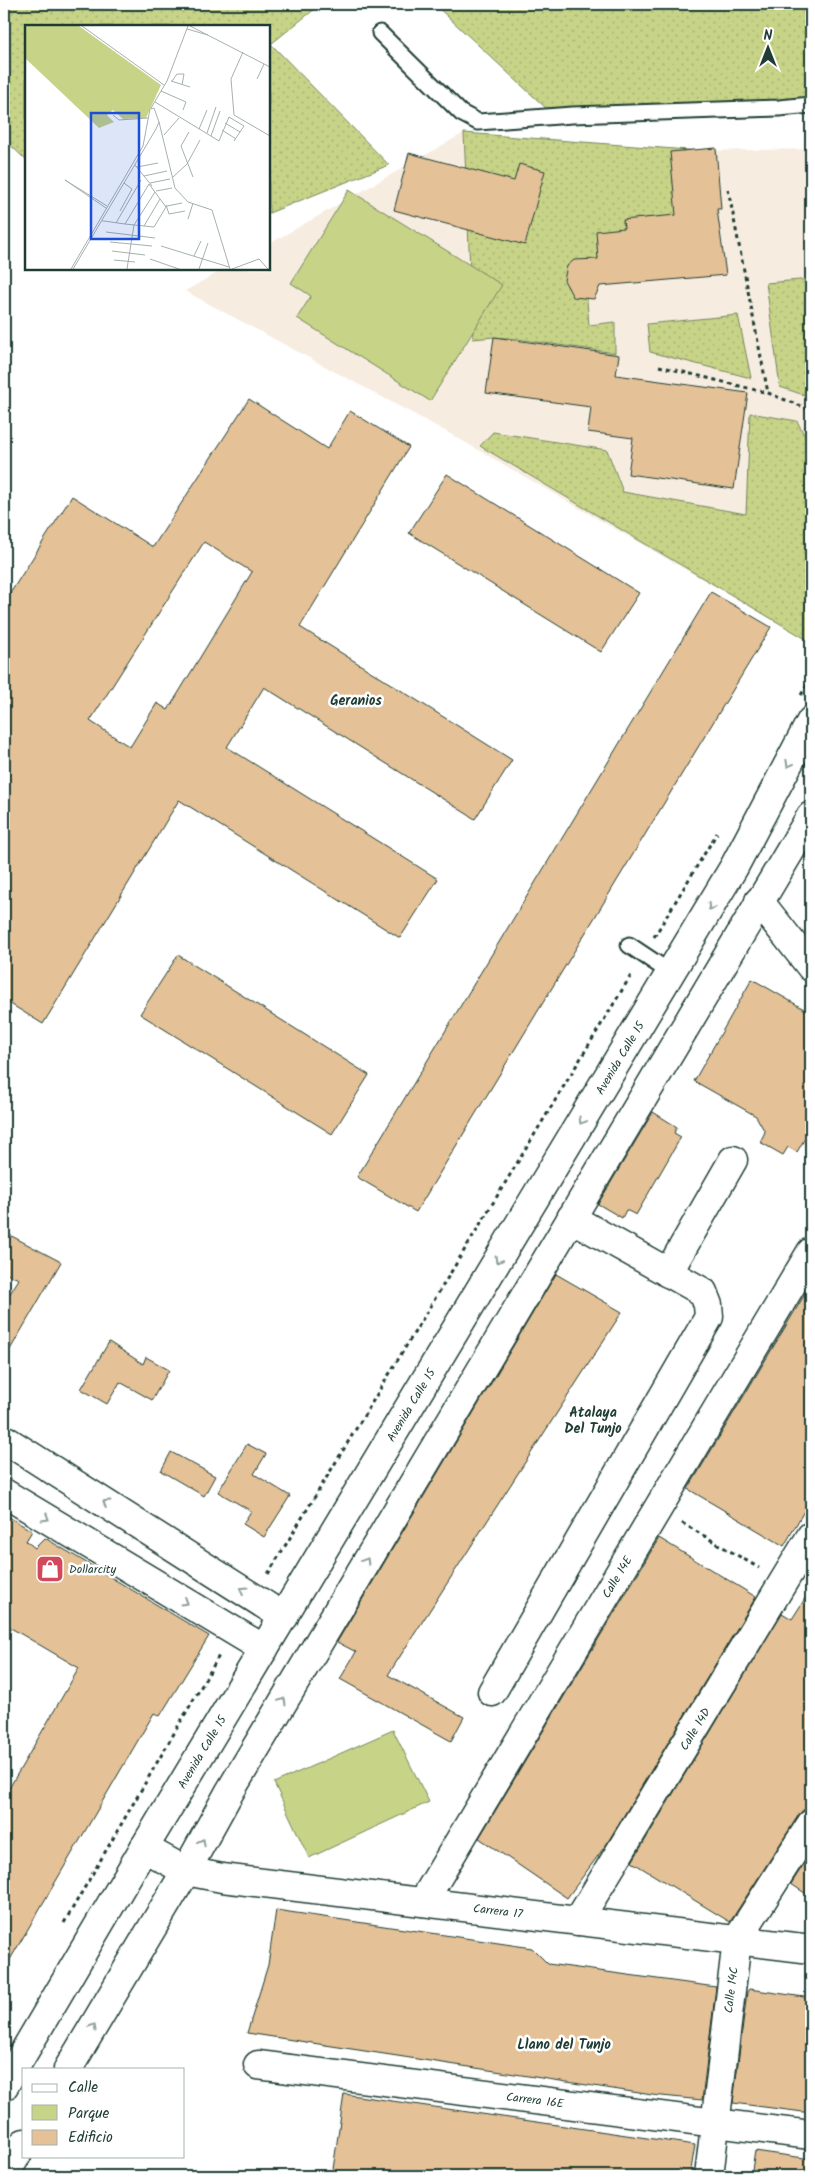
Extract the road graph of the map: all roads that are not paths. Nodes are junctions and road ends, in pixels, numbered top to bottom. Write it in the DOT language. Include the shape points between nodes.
graph roads {
  1 [pos="380,33"];
  2 [pos="811,105"];
  3 [pos="804,712"];
  4 [pos="811,816"];
  5 [pos="759,901"];
  6 [pos="802,943"];
  7 [pos="630,945"];
  8 [pos="811,967"];
  9 [pos="671,973"];
  10 [pos="733,1160"];
  11 [pos="571,1218"];
  12 [pos="811,1252"];
  13 [pos="668,1273"];
  14 [pos="4,1439"];
  15 [pos="4,1493"];
  16 [pos="811,1536"];
  17 [pos="284,1616"];
  18 [pos="264,1649"];
  19 [pos="492,1692"];
  20 [pos="811,1824"];
  21 [pos="144,1848"];
  22 [pos="186,1871"];
  23 [pos="423,1902"];
  24 [pos="578,1921"];
  25 [pos="737,1940"];
  26 [pos="811,1949"];
  27 [pos="258,2065"];
  28 [pos="69,2068"];
  29 [pos="5,2080"];
  30 [pos="716,2123"];
  31 [pos="811,2135"];
  32 [pos="22,2146"];
  33 [pos="4,2176"];
  34 [pos="709,2176"];
  1 -- 2 [label="lane" via="461,113 478,122 572,114"];
  3 -- 9 [label="street, Avenida Calle 15, one-way" via="734,867"];
  4 -- 5 [label="street"];
  5 -- 6 [label="street"];
  5 -- 11 [label="street"];
  6 -- 8 [label="street"];
  7 -- 9 [label="lane"];
  9 -- 17 [label="street, Avenida Calle 15, one-way"];
  10 -- 13 [label="street"];
  11 -- 13 [label="street"];
  22 -- 11 [label="street, one-way" via="229,1793"];
  12 -- 23 [label="street, Calle 14E"];
  13 -- 19 [label="street" via="703,1292 709,1317"];
  17 -- 14 [label="street, one-way"];
  15 -- 18 [label="street, one-way"];
  16 -- 24 [label="street, Calle 14D"];
  17 -- 18 [label="street, Avenida Calle 15"];
  18 -- 21 [label="street, Avenida Calle 15"];
  20 -- 25 [label="street, Calle 14C"];
  21 -- 22 [label="street, Carrera 17"];
  21 -- 29 [label="street, Avenida Calle 15"];
  22 -- 23 [label="street, Carrera 17"];
  28 -- 22 [label="street, one-way"];
  23 -- 24 [label="street, Carrera 17"];
  24 -- 25 [label="street, Carrera 17"];
  25 -- 26 [label="street, Carrera 17"];
  25 -- 30 [label="street, Calle 14C"];
  27 -- 30 [label="street, Carrera 16E"];
  30 -- 31 [label="street, Carrera 16E"];
  30 -- 34 [label="street, Calle 14C"];
  32 -- 33 [label="street"];
}
